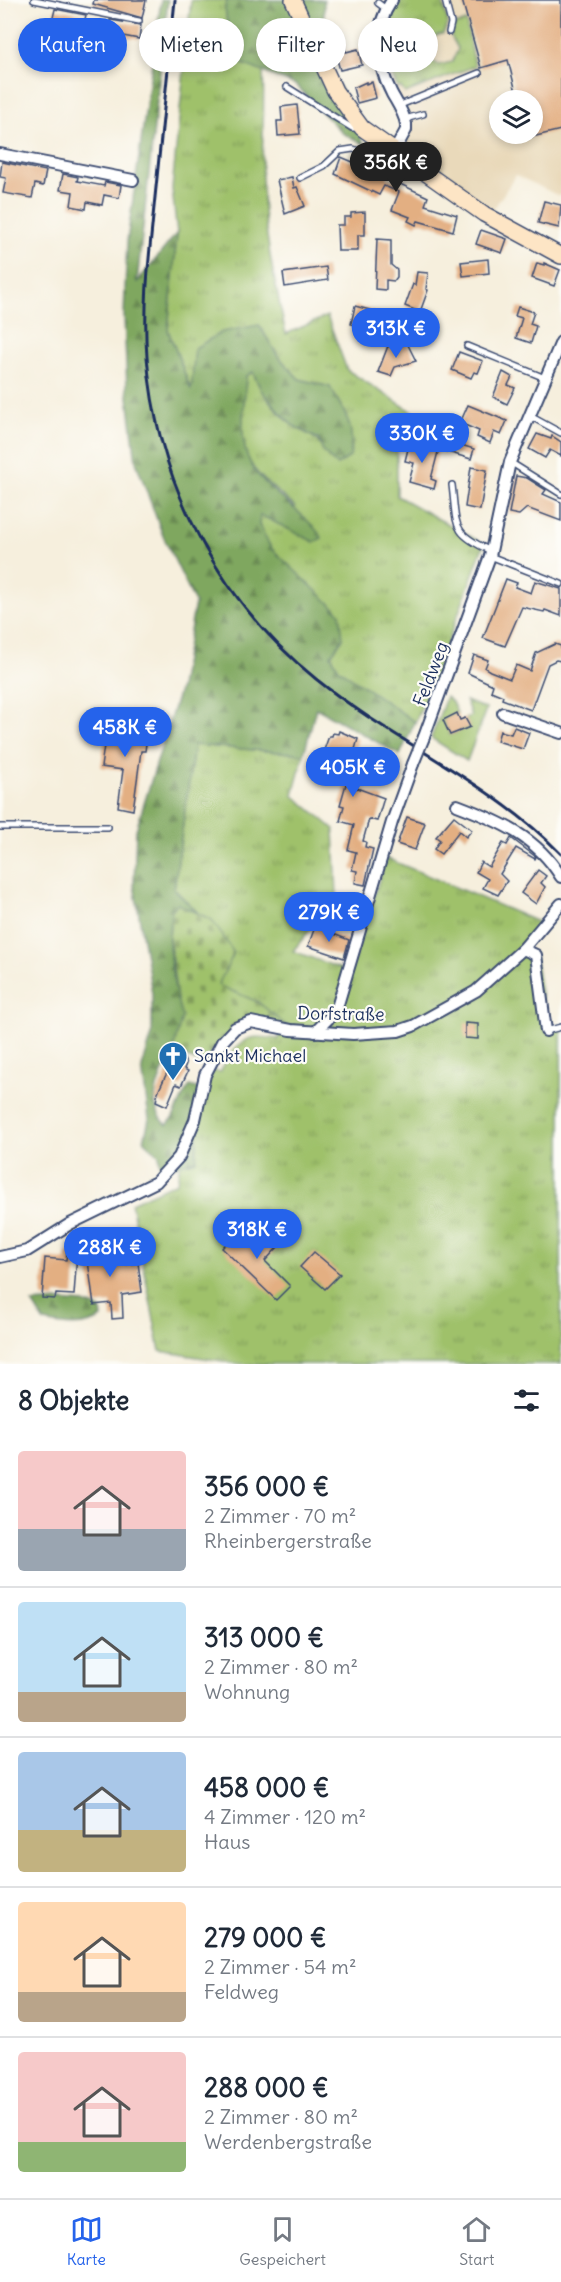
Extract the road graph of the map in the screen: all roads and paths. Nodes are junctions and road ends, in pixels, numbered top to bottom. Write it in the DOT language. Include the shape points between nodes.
graph roads {
  1 [pos="33,0"];
  2 [pos="293,0"];
  3 [pos="445,0"];
  4 [pos="385,4"];
  5 [pos="139,21"];
  6 [pos="449,32"];
  7 [pos="479,73"];
  8 [pos="287,87"];
  9 [pos="398,106"];
  10 [pos="423,114"];
  11 [pos="405,119"];
  12 [pos="362,128"];
  13 [pos="395,150"];
  14 [pos="0,154"];
  15 [pos="300,178"];
  16 [pos="134,180"];
  17 [pos="561,256"];
  18 [pos="561,342"];
  19 [pos="467,346"];
  20 [pos="558,355"];
  21 [pos="545,378"];
  22 [pos="529,415"];
  23 [pos="561,433"];
  24 [pos="510,462"];
  25 [pos="452,485"];
  26 [pos="561,494"];
  27 [pos="491,554"];
  28 [pos="561,584"];
  29 [pos="503,713"];
  30 [pos="561,733"];
  31 [pos="457,805"];
  32 [pos="0,827"];
  33 [pos="108,827"];
  34 [pos="561,877"];
  35 [pos="561,904"];
  36 [pos="523,949"];
  37 [pos="331,1019"];
  38 [pos="561,1028"];
  39 [pos="546,1031"];
  40 [pos="315,1032"];
  41 [pos="342,1034"];
  42 [pos="0,1257"];
  1 -- 5 [label="lane"];
  2 -- 12 [label="street" via="335,92"];
  3 -- 6 [label="lane" via="451,22"];
  4 -- 9 [label="street" via="379,28 380,60"];
  7 -- 9 [label="lane"];
  8 -- 12 [label="lane" via="352,128"];
  9 -- 11 [label="street"];
  10 -- 11 [label="lane"];
  11 -- 13 [label="street" via="406,130"];
  12 -- 13 [label="street"];
  13 -- 15 [label="lane" via="371,154 353,149 340,151 324,166"];
  13 -- 17 [label="street" via="484,214"];
  14 -- 16 [label="street"];
  18 -- 20 [label="street, Feldweg"];
  19 -- 21 [label="lane"];
  20 -- 21 [label="street, Feldweg"];
  21 -- 22 [label="street, Feldweg"];
  22 -- 23 [label="lane"];
  22 -- 24 [label="street, Feldweg"];
  24 -- 26 [label="lane"];
  24 -- 27 [label="street, Feldweg"];
  25 -- 27 [label="lane" via="457,526 462,535"];
  27 -- 28 [label="lane"];
  27 -- 37 [label="street, Feldweg, bridge" via="392,822"];
  29 -- 30 [label="street"];
  31 -- 34 [label="street" via="522,834"];
  32 -- 33 [label="lane"];
  35 -- 36 [label="street, Dorfstraße"];
  36 -- 39 [label="street" via="536,955"];
  36 -- 41 [label="street, Dorfstraße" via="476,991 413,1026 388,1032"];
  37 -- 40 [label="street, Feldweg"];
  37 -- 41 [label="street"];
  38 -- 39 [label="lane"];
  40 -- 41 [label="street, Dorfstraße"];
  40 -- 42 [label="street, Dorfstraße" via="251,1022 235,1028 222,1042 205,1075 195,1120 179,1157 156,1182 70,1224 27,1251"];
}
